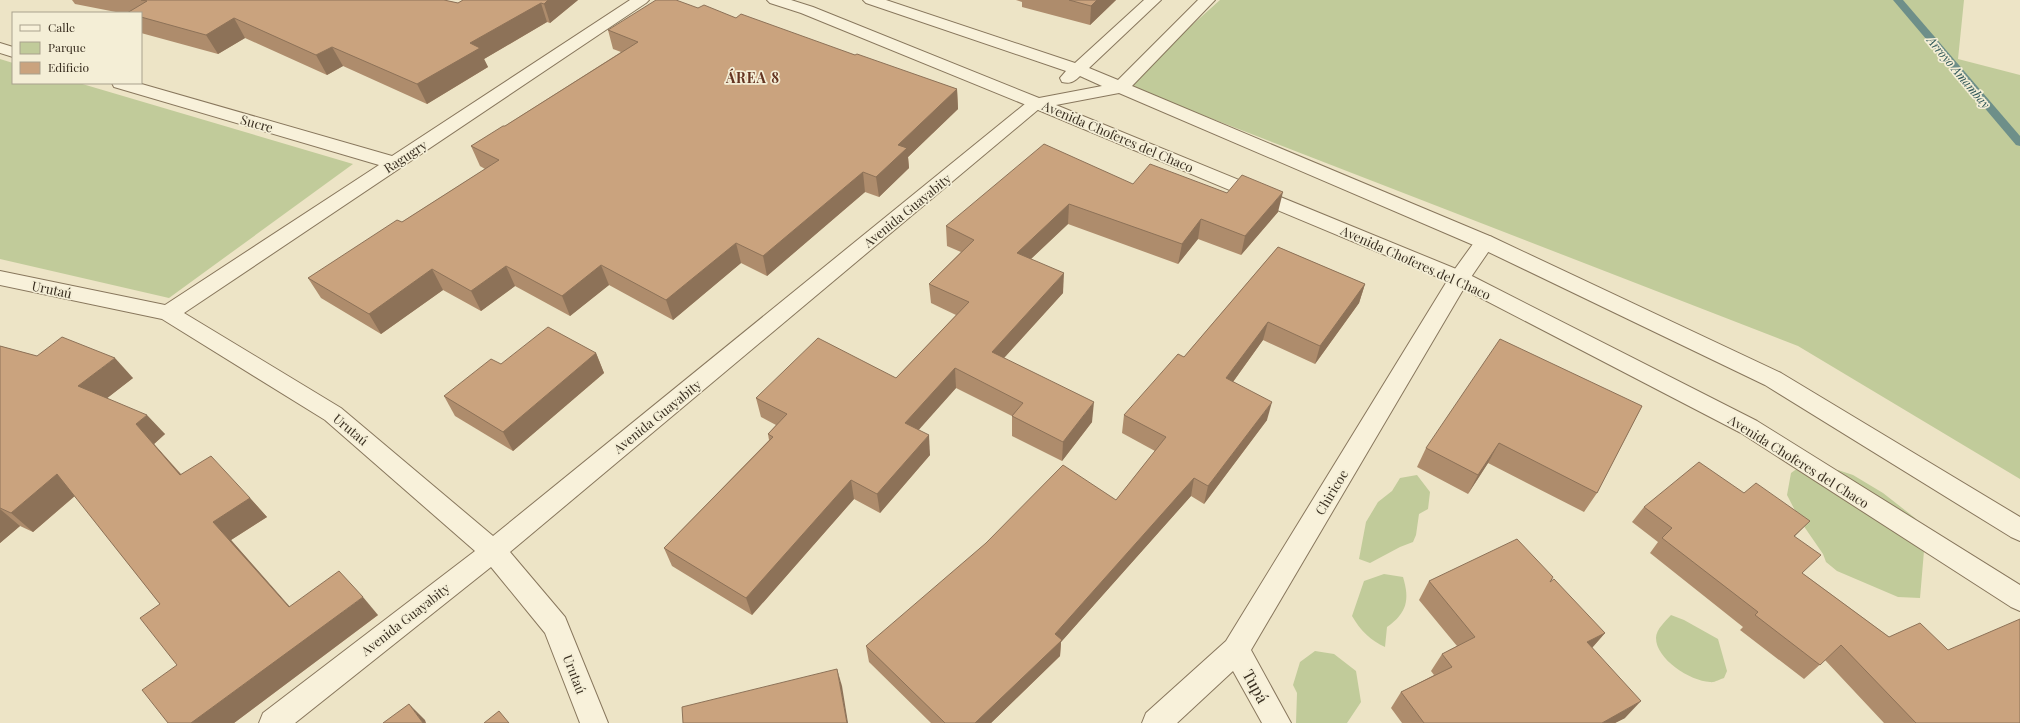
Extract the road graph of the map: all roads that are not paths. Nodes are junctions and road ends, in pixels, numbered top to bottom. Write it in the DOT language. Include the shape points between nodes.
graph roads {
  1 [pos="641,0"];
  2 [pos="775,0"];
  3 [pos="871,0"];
  4 [pos="1152,0"];
  5 [pos="1207,0"];
  6 [pos="0,48"];
  7 [pos="12,52"];
  8 [pos="1079,70"];
  9 [pos="123,84"];
  10 [pos="1120,88"];
  11 [pos="1037,103"];
  12 [pos="394,163"];
  13 [pos="1485,242"];
  14 [pos="0,278"];
  15 [pos="1459,278"];
  16 [pos="168,313"];
  17 [pos="2020,530"];
  18 [pos="493,551"];
  19 [pos="2020,599"];
  20 [pos="1236,650"];
  21 [pos="273,723"];
  22 [pos="594,723"];
  23 [pos="1156,723"];
  24 [pos="1277,723"];
  1 -- 12 [label="street, Ragugry"];
  2 -- 11 [label="street, Avenida Choferes del Chaco" via="807,10"];
  3 -- 8 [label="street"];
  4 -- 8 [label="street, Avenida Guayabity"];
  5 -- 10 [label="street"];
  6 -- 7 [label="street"];
  8 -- 10 [label="street"];
  8 -- 11 [label="street, Avenida Guayabity"];
  9 -- 12 [label="street, Sucre"];
  10 -- 11 [label="street, Avenida Guayabity"];
  10 -- 13 [label="street"];
  11 -- 15 [label="street, Avenida Choferes del Chaco"];
  11 -- 18 [label="street, Avenida Guayabity"];
  12 -- 16 [label="street, Ragugry"];
  13 -- 15 [label="street, Chiricoe"];
  13 -- 17 [label="street" via="1773,379"];
  14 -- 16 [label="street, Urutaú"];
  15 -- 19 [label="street, Avenida Choferes del Chaco" via="1749,427"];
  15 -- 20 [label="street, Chiricoe"];
  16 -- 18 [label="street, Urutaú" via="333,414"];
  18 -- 21 [label="street, Avenida Guayabity"];
  18 -- 22 [label="street, Urutaú" via="556,626"];
  20 -- 23 [label="street, Chiricoe"];
  20 -- 24 [label="street, Tupá"];
}
